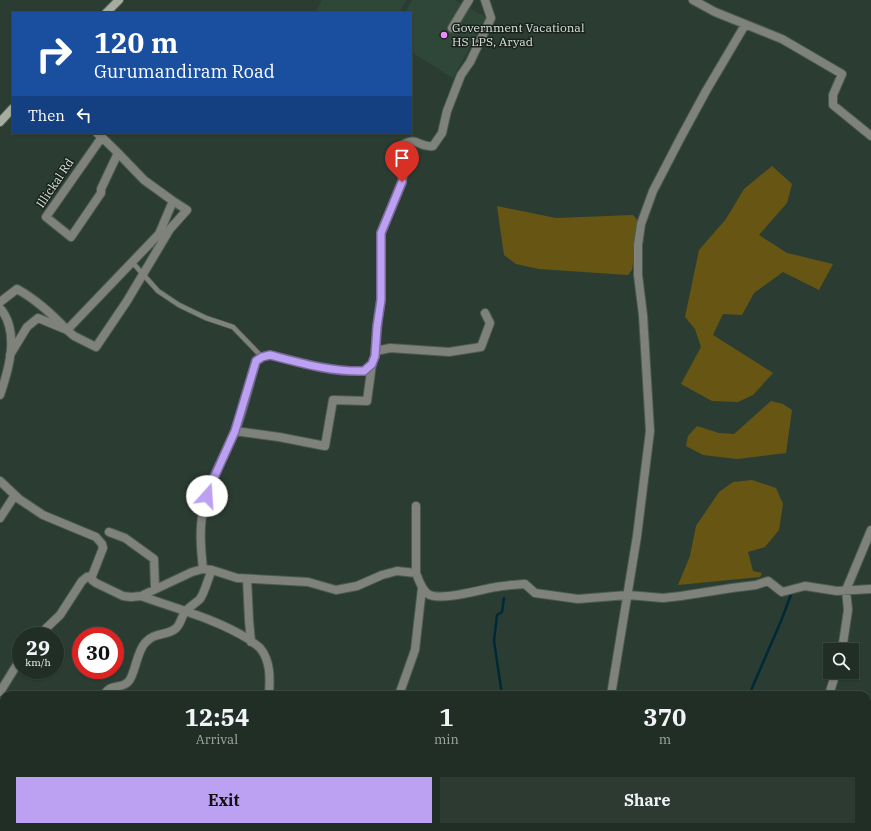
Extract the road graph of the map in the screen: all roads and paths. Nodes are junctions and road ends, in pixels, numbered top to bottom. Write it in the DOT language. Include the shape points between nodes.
graph roads {
  1 [pos="119,0"];
  2 [pos="469,0"];
  3 [pos="485,0"];
  4 [pos="693,0"];
  5 [pos="107,12"];
  6 [pos="745,25"];
  7 [pos="452,28"];
  8 [pos="12,109"];
  9 [pos="0,122"];
  10 [pos="99,135"];
  11 [pos="871,136"];
  12 [pos="118,153"];
  13 [pos="173,201"];
  14 [pos="132,262"];
  15 [pos="143,274"];
  16 [pos="0,302"];
  17 [pos="0,308"];
  18 [pos="485,313"];
  19 [pos="67,330"];
  20 [pos="376,351"];
  21 [pos="10,355"];
  22 [pos="262,357"];
  23 [pos="372,364"];
  24 [pos="0,394"];
  25 [pos="235,431"];
  26 [pos="0,480"];
  27 [pos="15,495"];
  28 [pos="416,506"];
  29 [pos="0,518"];
  30 [pos="871,530"];
  31 [pos="109,532"];
  32 [pos="201,554"];
  33 [pos="203,569"];
  34 [pos="212,570"];
  35 [pos="192,572"];
  36 [pos="416,572"];
  37 [pos="92,576"];
  38 [pos="247,579"];
  39 [pos="422,588"];
  40 [pos="155,589"];
  41 [pos="871,589"];
  42 [pos="846,590"];
  43 [pos="628,595"];
  44 [pos="141,596"];
  45 [pos="185,611"];
  46 [pos="47,627"];
  47 [pos="251,642"];
  48 [pos="843,643"];
  49 [pos="12,673"];
  50 [pos="834,679"];
  51 [pos="1,691"];
  52 [pos="107,691"];
  53 [pos="269,691"];
  54 [pos="400,691"];
  55 [pos="612,691"];
  56 [pos="830,691"];
  1 -- 5 [label="main road"];
  2 -- 7 [label="street"];
  3 -- 20 [label="street" via="491,18 476,52 458,81 442,133 432,146 426,147 410,141 402,145 399,152 404,164 402,182 381,233 381,300"];
  4 -- 6 [label="street"];
  6 -- 11 [label="street" via="782,39 842,74 833,95 833,105"];
  6 -- 43 [label="street" via="706,91 650,196 641,224 638,275 650,431"];
  8 -- 9 [label="main road"];
  10 -- 12 [label="street, Illickal Rd"];
  10 -- 12 [label="street, Illickal Rd" via="46,217 71,236 101,193"];
  12 -- 13 [label="street" via="144,180"];
  13 -- 14 [label="street" via="159,234"];
  13 -- 15 [label="street" via="187,210 170,229"];
  14 -- 15 [label="lane"];
  14 -- 19 [label="street"];
  15 -- 19 [label="street" via="96,347"];
  15 -- 22 [label="lane" via="158,291 180,304 206,318 233,327"];
  16 -- 19 [label="street" via="17,289 49,312"];
  17 -- 21 [label="street" via="12,335"];
  18 -- 20 [label="street" via="490,323 481,347 449,352 390,348"];
  19 -- 21 [label="street" via="38,318 27,327"];
  20 -- 23 [label="street"];
  21 -- 24 [label="street" via="8,372"];
  22 -- 23 [label="street" via="270,355 346,372 364,371"];
  22 -- 25 [label="street" via="256,361"];
  23 -- 25 [label="street" via="367,401 333,400 325,446"];
  25 -- 32 [label="street" via="212,482 203,510"];
  26 -- 27 [label="street"];
  27 -- 29 [label="street"];
  27 -- 37 [label="street" via="43,515 92,535 100,541 103,548"];
  28 -- 36 [label="street"];
  30 -- 42 [label="street"];
  31 -- 40 [label="street" via="125,538 154,559"];
  32 -- 33 [label="street"];
  32 -- 35 [label="street"];
  33 -- 34 [label="street"];
  33 -- 35 [label="street"];
  34 -- 38 [label="street"];
  34 -- 45 [label="street" via="200,598"];
  35 -- 40 [label="street"];
  36 -- 38 [label="street" via="397,571 382,574 357,586 336,590 303,581"];
  36 -- 39 [label="street"];
  37 -- 44 [label="street" via="96,583 123,596"];
  37 -- 46 [label="street" via="82,581 60,614"];
  38 -- 47 [label="street"];
  39 -- 43 [label="street" via="430,595 454,596 498,586 525,584 535,593 578,599"];
  39 -- 54 [label="street" via="415,650"];
  40 -- 44 [label="street"];
  41 -- 42 [label="street"];
  42 -- 43 [label="street" via="805,586 782,592 768,581 756,586 663,598"];
  42 -- 48 [label="street" via="848,610"];
  43 -- 55 [label="street"];
  44 -- 45 [label="street"];
  45 -- 47 [label="street" via="242,635"];
  45 -- 52 [label="street" via="178,628 153,636 145,643 128,682"];
  47 -- 53 [label="street" via="260,647 267,662 270,675"];
  49 -- 51 [label="street"];
  50 -- 56 [label="street"];
}
